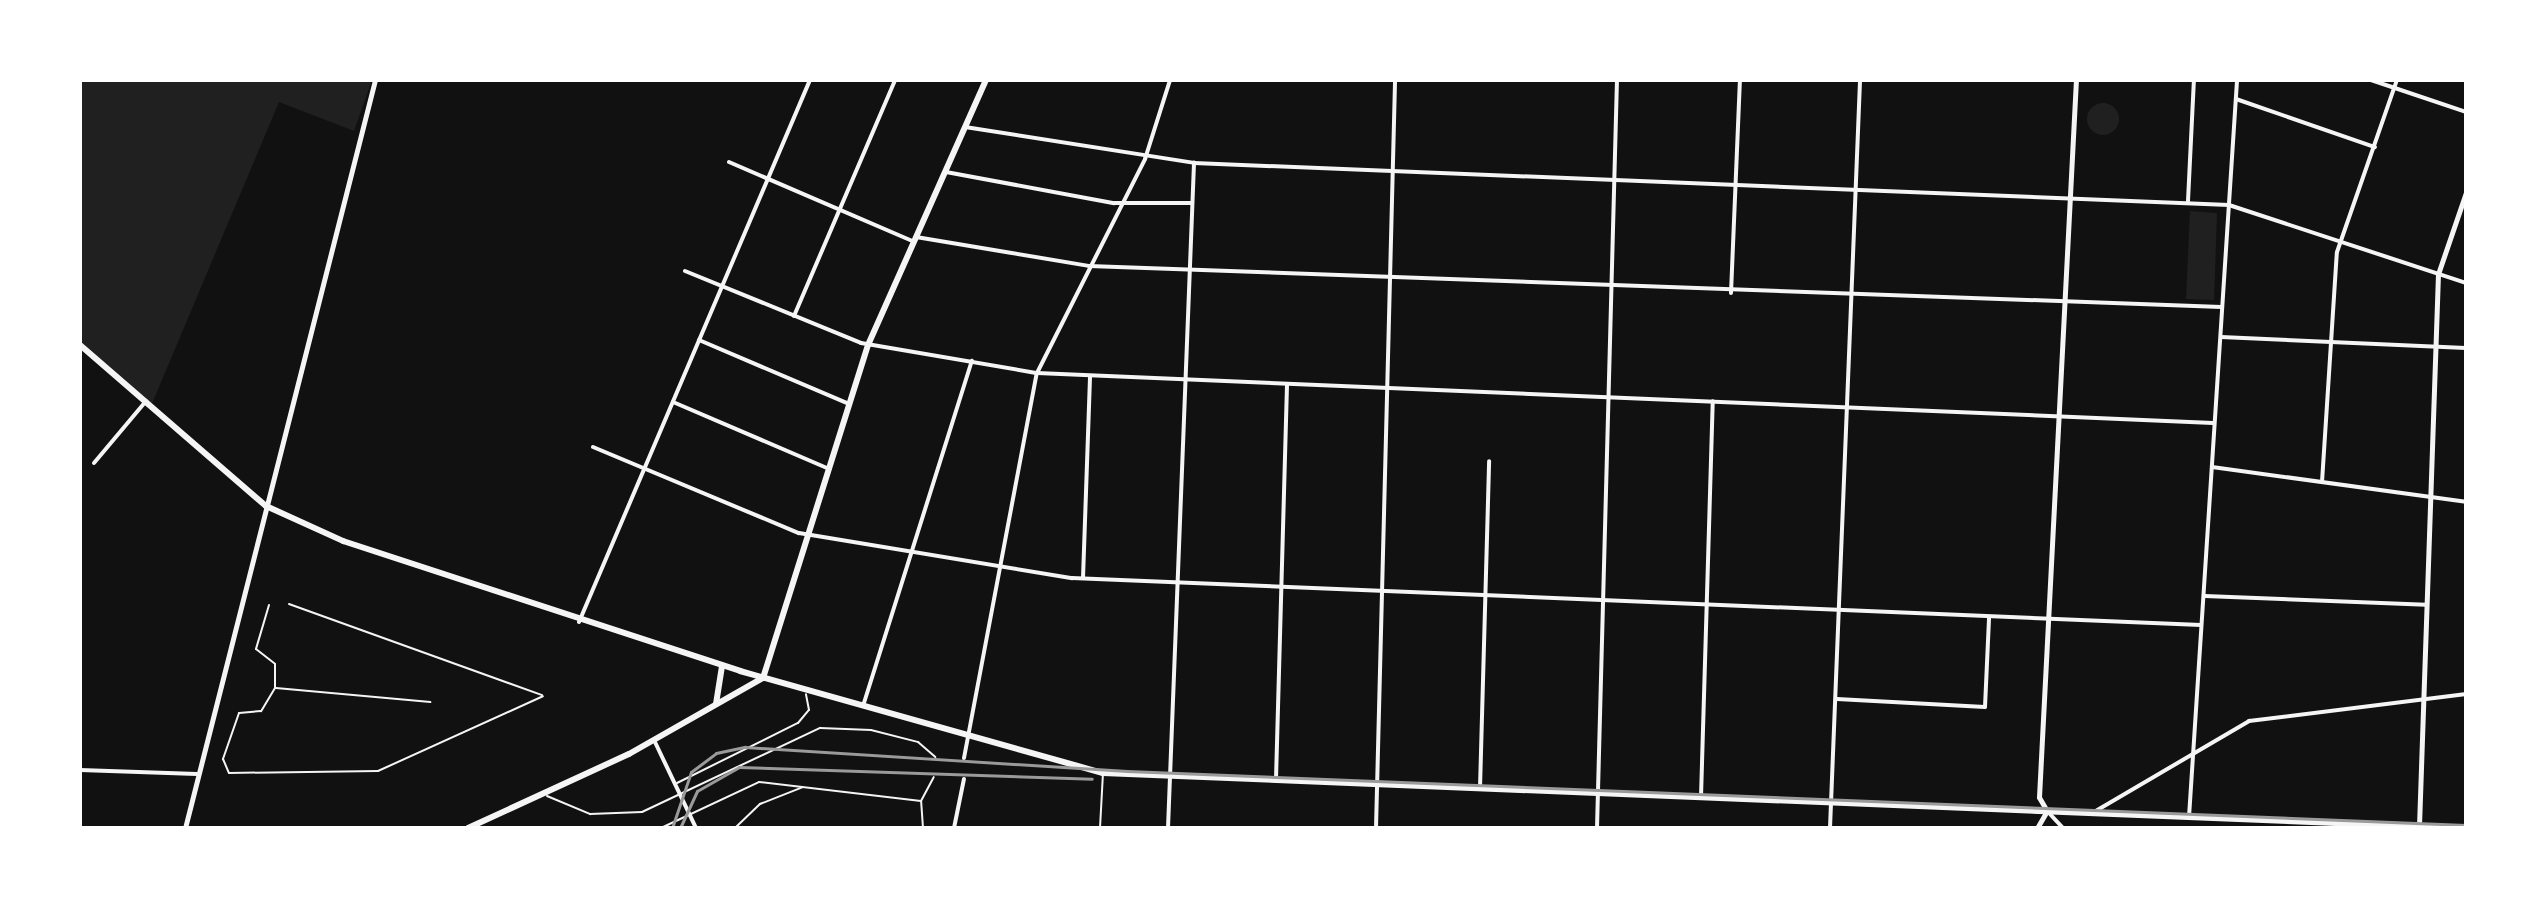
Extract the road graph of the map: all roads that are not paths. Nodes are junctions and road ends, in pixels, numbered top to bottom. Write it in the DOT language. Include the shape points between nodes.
graph roads {
  1 [pos="375,80"];
  2 [pos="810,80"];
  3 [pos="895,80"];
  4 [pos="986,80"];
  5 [pos="1170,80"];
  6 [pos="1395,80"];
  7 [pos="1617,80"];
  8 [pos="1740,80"];
  9 [pos="1860,80"];
  10 [pos="2076,80"];
  11 [pos="2194,80"];
  12 [pos="2237,80"];
  13 [pos="2371,80"];
  14 [pos="2397,80"];
  15 [pos="2395,88"];
  16 [pos="2236,99"];
  17 [pos="2466,112"];
  18 [pos="965,127"];
  19 [pos="2375,147"];
  20 [pos="1145,159"];
  21 [pos="729,162"];
  22 [pos="1194,163"];
  23 [pos="1393,170"];
  24 [pos="944,171"];
  25 [pos="768,178"];
  26 [pos="1614,180"];
  27 [pos="1735,182"];
  28 [pos="1857,187"];
  29 [pos="2466,192"];
  30 [pos="2071,196"];
  31 [pos="1123,201"];
  32 [pos="2188,201"];
  33 [pos="1192,203"];
  34 [pos="2229,205"];
  35 [pos="840,208"];
  36 [pos="913,239"];
  37 [pos="2341,242"];
  38 [pos="1089,266"];
  39 [pos="1190,270"];
  40 [pos="685,271"];
  41 [pos="2438,274"];
  42 [pos="1390,279"];
  43 [pos="2466,283"];
  44 [pos="722,285"];
  45 [pos="1611,288"];
  46 [pos="1731,293"];
  47 [pos="1850,297"];
  48 [pos="2066,303"];
  49 [pos="2221,307"];
  50 [pos="794,316"];
  51 [pos="2220,337"];
  52 [pos="699,340"];
  53 [pos="2332,341"];
  54 [pos="80,345"];
  55 [pos="868,345"];
  56 [pos="2434,347"];
  57 [pos="2466,348"];
  58 [pos="972,361"];
  59 [pos="1037,373"];
  60 [pos="1090,376"];
  61 [pos="1185,380"];
  62 [pos="1287,384"];
  63 [pos="1386,386"];
  64 [pos="1609,396"];
  65 [pos="146,401"];
  66 [pos="1713,401"];
  67 [pos="672,402"];
  68 [pos="849,404"];
  69 [pos="1847,407"];
  70 [pos="2059,417"];
  71 [pos="2213,423"];
  72 [pos="593,447"];
  73 [pos="1489,461"];
  74 [pos="94,463"];
  75 [pos="2212,467"];
  76 [pos="644,468"];
  77 [pos="829,469"];
  78 [pos="2322,482"];
  79 [pos="2431,497"];
  80 [pos="2466,502"];
  81 [pos="266,506"];
  82 [pos="807,535"];
  83 [pos="913,549"];
  84 [pos="999,565"];
  85 [pos="1083,578"];
  86 [pos="1177,583"];
  87 [pos="1282,587"];
  88 [pos="1382,590"];
  89 [pos="1484,594"];
  90 [pos="2204,596"];
  91 [pos="1603,601"];
  92 [pos="289,604"];
  93 [pos="269,605"];
  94 [pos="1707,605"];
  95 [pos="2426,605"];
  96 [pos="1837,611"];
  97 [pos="1989,618"];
  98 [pos="2048,620"];
  99 [pos="579,622"];
  100 [pos="2201,625"];
  101 [pos="722,665"];
  102 [pos="763,678"];
  103 [pos="275,688"];
  104 [pos="805,690"];
  105 [pos="2466,694"];
  106 [pos="1837,699"];
  107 [pos="2424,699"];
  108 [pos="430,702"];
  109 [pos="716,704"];
  110 [pos="863,706"];
  111 [pos="965,735"];
  112 [pos="654,740"];
  113 [pos="2193,754"];
  114 [pos="935,757"];
  115 [pos="964,758"];
  116 [pos="80,770"];
  117 [pos="1103,773"];
  118 [pos="197,774"];
  119 [pos="1170,775"];
  120 [pos="934,777"];
  121 [pos="964,779"];
  122 [pos="1276,779"];
  123 [pos="676,784"];
  124 [pos="1377,784"];
  125 [pos="804,787"];
  126 [pos="1480,788"];
  127 [pos="542,793"];
  128 [pos="680,793"];
  129 [pos="1597,793"];
  130 [pos="1701,797"];
  131 [pos="921,801"];
  132 [pos="1831,803"];
  133 [pos="2047,811"];
  134 [pos="2092,813"];
  135 [pos="691,814"];
  136 [pos="2189,817"];
  137 [pos="2244,819"];
  138 [pos="482,825"];
  139 [pos="2419,827"];
  140 [pos="185,828"];
  141 [pos="468,828"];
  142 [pos="661,828"];
  143 [pos="696,828"];
  144 [pos="735,828"];
  145 [pos="923,828"];
  146 [pos="954,828"];
  147 [pos="1100,828"];
  148 [pos="1168,828"];
  149 [pos="1376,828"];
  150 [pos="1597,828"];
  151 [pos="1830,828"];
  152 [pos="2037,828"];
  153 [pos="2063,828"];
  154 [pos="2243,828"];
  155 [pos="2460,828"];
  1 -- 81 [label="street"];
  2 -- 25 [label="street"];
  3 -- 35 [label="street"];
  4 -- 18 [label="main road"];
  5 -- 20 [label="street"];
  6 -- 23 [label="street"];
  7 -- 26 [label="street"];
  8 -- 27 [label="street"];
  9 -- 28 [label="street"];
  10 -- 30 [label="street"];
  11 -- 32 [label="street"];
  12 -- 16 [label="street"];
  13 -- 15 [label="street"];
  14 -- 15 [label="street"];
  15 -- 17 [label="street"];
  15 -- 19 [label="street"];
  16 -- 19 [label="street"];
  16 -- 34 [label="street"];
  18 -- 20 [label="street"];
  18 -- 24 [label="main road"];
  19 -- 37 [label="street"];
  20 -- 22 [label="street"];
  20 -- 31 [label="street"];
  21 -- 25 [label="street"];
  22 -- 23 [label="street"];
  22 -- 33 [label="street"];
  23 -- 26 [label="street"];
  23 -- 42 [label="street"];
  24 -- 31 [label="street"];
  24 -- 36 [label="main road"];
  25 -- 35 [label="street"];
  25 -- 44 [label="street"];
  26 -- 27 [label="street"];
  26 -- 45 [label="street"];
  27 -- 28 [label="street"];
  27 -- 46 [label="street"];
  28 -- 30 [label="street"];
  28 -- 47 [label="street"];
  29 -- 41 [label="street"];
  30 -- 32 [label="street"];
  30 -- 48 [label="street"];
  31 -- 33 [label="street"];
  31 -- 38 [label="street"];
  32 -- 34 [label="street"];
  33 -- 39 [label="street"];
  34 -- 37 [label="street"];
  34 -- 49 [label="street"];
  35 -- 36 [label="street"];
  35 -- 50 [label="street"];
  36 -- 38 [label="street"];
  36 -- 55 [label="main road"];
  37 -- 41 [label="street"];
  37 -- 53 [label="street"];
  38 -- 39 [label="street"];
  38 -- 59 [label="street"];
  39 -- 42 [label="street"];
  39 -- 61 [label="street"];
  40 -- 44 [label="street"];
  41 -- 43 [label="street"];
  41 -- 56 [label="street"];
  42 -- 45 [label="street"];
  42 -- 63 [label="street"];
  44 -- 50 [label="street"];
  44 -- 52 [label="street"];
  45 -- 46 [label="street"];
  45 -- 64 [label="street"];
  46 -- 47 [label="street"];
  47 -- 48 [label="street"];
  47 -- 69 [label="street"];
  48 -- 49 [label="street"];
  48 -- 70 [label="street"];
  49 -- 51 [label="street"];
  50 -- 55 [label="street"];
  51 -- 53 [label="street"];
  51 -- 71 [label="street"];
  52 -- 67 [label="street"];
  52 -- 68 [label="street"];
  53 -- 56 [label="street"];
  53 -- 78 [label="street"];
  54 -- 65 [label="main road"];
  55 -- 58 [label="street"];
  55 -- 68 [label="main road"];
  56 -- 57 [label="street"];
  56 -- 79 [label="street"];
  58 -- 59 [label="street"];
  58 -- 83 [label="street"];
  59 -- 60 [label="street"];
  59 -- 84 [label="street"];
  60 -- 61 [label="street"];
  60 -- 85 [label="street"];
  61 -- 62 [label="street"];
  61 -- 86 [label="street"];
  62 -- 63 [label="street"];
  62 -- 87 [label="street"];
  63 -- 64 [label="street"];
  63 -- 88 [label="street"];
  64 -- 66 [label="street"];
  64 -- 91 [label="street"];
  65 -- 74 [label="street"];
  65 -- 81 [label="main road"];
  66 -- 69 [label="street"];
  66 -- 94 [label="street"];
  67 -- 76 [label="street"];
  67 -- 77 [label="street"];
  68 -- 77 [label="main road"];
  69 -- 70 [label="street"];
  69 -- 96 [label="street"];
  70 -- 71 [label="street"];
  70 -- 98 [label="street"];
  71 -- 75 [label="street"];
  72 -- 76 [label="street"];
  73 -- 89 [label="street"];
  75 -- 78 [label="street"];
  75 -- 90 [label="street"];
  76 -- 82 [label="street"];
  76 -- 99 [label="street"];
  77 -- 82 [label="main road"];
  78 -- 79 [label="street"];
  79 -- 80 [label="street"];
  79 -- 95 [label="street"];
  81 -- 99 [label="main road" via="343,541"];
  81 -- 118 [label="street"];
  82 -- 83 [label="street"];
  82 -- 102 [label="main road"];
  83 -- 84 [label="street"];
  83 -- 110 [label="street"];
  84 -- 85 [label="street"];
  84 -- 111 [label="street"];
  85 -- 86 [label="street"];
  86 -- 87 [label="street"];
  86 -- 119 [label="street"];
  87 -- 88 [label="street"];
  87 -- 122 [label="street"];
  88 -- 89 [label="street"];
  88 -- 124 [label="street"];
  89 -- 91 [label="street"];
  89 -- 126 [label="street"];
  90 -- 95 [label="street"];
  90 -- 100 [label="street"];
  91 -- 94 [label="street"];
  91 -- 129 [label="street"];
  92 -- 103 [label="lane" via="543,696 378,771 229,773 223,759 239,713 261,711"];
  93 -- 103 [label="lane" via="256,649 275,664"];
  94 -- 96 [label="street"];
  94 -- 130 [label="street"];
  95 -- 107 [label="street"];
  96 -- 97 [label="street"];
  96 -- 106 [label="street"];
  97 -- 98 [label="street"];
  97 -- 106 [label="street" via="1985,707"];
  98 -- 100 [label="street"];
  98 -- 133 [label="street" via="2039,797"];
  99 -- 101 [label="main road"];
  100 -- 113 [label="street"];
  101 -- 102 [label="main road"];
  101 -- 109 [label="main road"];
  102 -- 104 [label="main road"];
  102 -- 109 [label="main road"];
  103 -- 108 [label="lane"];
  104 -- 110 [label="main road"];
  104 -- 123 [label="lane" via="809,710 798,723"];
  105 -- 107 [label="street"];
  106 -- 132 [label="street"];
  107 -- 113 [label="street" via="2249,721"];
  107 -- 139 [label="street"];
  109 -- 112 [label="main road"];
  110 -- 111 [label="main road"];
  111 -- 115 [label="street"];
  111 -- 117 [label="main road"];
  112 -- 123 [label="street"];
  112 -- 127 [label="main road"];
  113 -- 134 [label="street"];
  113 -- 136 [label="street"];
  114 -- 128 [label="lane" via="918,742 871,730 820,728"];
  116 -- 118 [label="street"];
  117 -- 119 [label="main road"];
  117 -- 147 [label="lane"];
  118 -- 140 [label="street"];
  119 -- 122 [label="main road"];
  119 -- 148 [label="street"];
  120 -- 131 [label="lane"];
  121 -- 146 [label="street"];
  122 -- 124 [label="main road"];
  123 -- 128 [label="street"];
  124 -- 126 [label="main road"];
  124 -- 149 [label="street"];
  125 -- 131 [label="lane"];
  125 -- 135 [label="lane" via="752,783"];
  125 -- 144 [label="lane" via="760,804"];
  126 -- 129 [label="main road"];
  127 -- 128 [label="lane" via="578,811 608,816 642,812"];
  127 -- 138 [label="main road"];
  128 -- 135 [label="street"];
  129 -- 130 [label="main road"];
  129 -- 150 [label="street"];
  130 -- 132 [label="main road"];
  131 -- 145 [label="lane"];
  132 -- 133 [label="main road"];
  132 -- 151 [label="street"];
  133 -- 134 [label="main road"];
  133 -- 152 [label="street"];
  133 -- 153 [label="street"];
  134 -- 136 [label="main road"];
  135 -- 142 [label="lane"];
  135 -- 143 [label="street"];
  136 -- 137 [label="main road"];
  137 -- 139 [label="main road"];
  137 -- 154 [label="street"];
  138 -- 141 [label="main road"];
  139 -- 155 [label="main road"];
}
